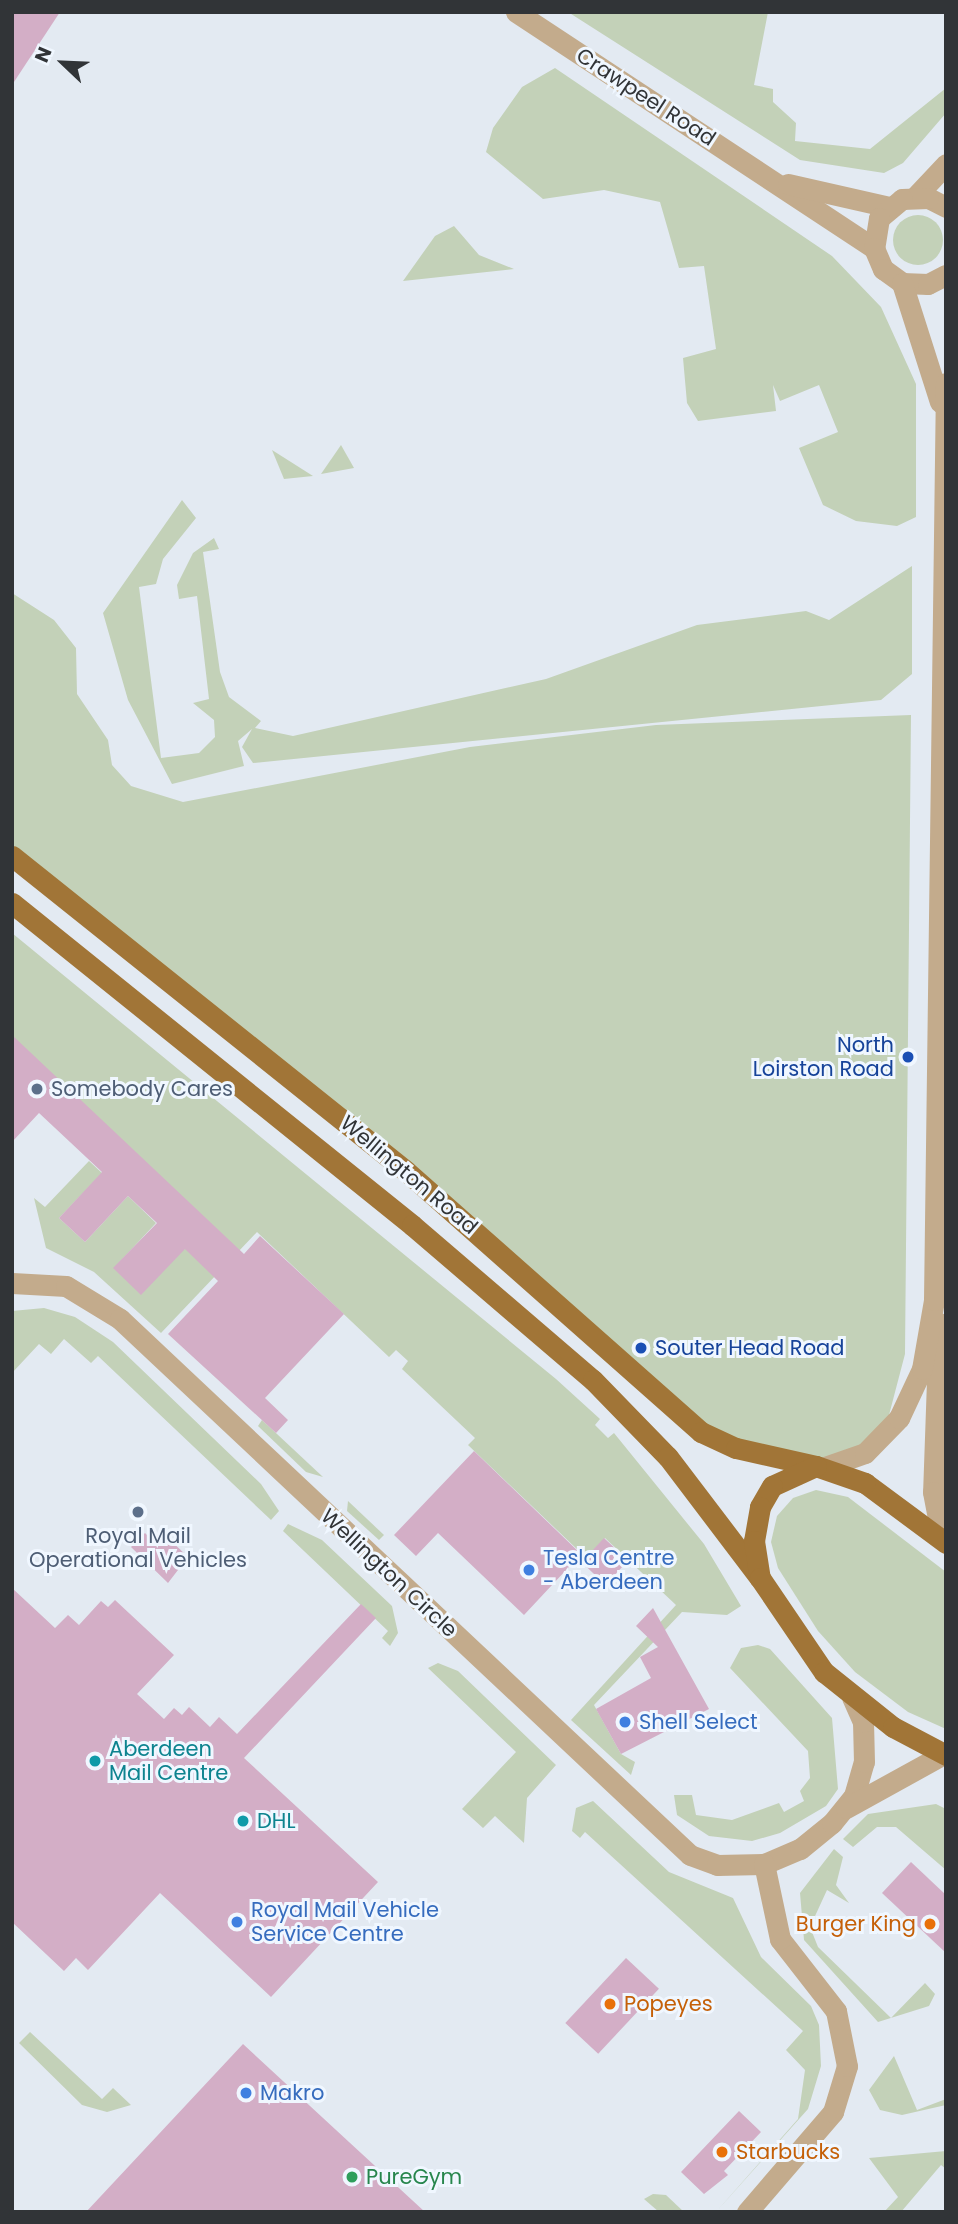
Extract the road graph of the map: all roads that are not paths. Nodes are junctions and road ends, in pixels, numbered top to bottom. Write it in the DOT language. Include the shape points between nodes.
graph roads {
  1 [pos="516,12"];
  2 [pos="946,164"];
  3 [pos="776,181"];
  4 [pos="916,196"];
  5 [pos="889,207"];
  6 [pos="946,207"];
  7 [pos="874,248"];
  8 [pos="946,275"];
  9 [pos="902,283"];
  10 [pos="946,383"];
  11 [pos="943,411"];
  12 [pos="12,856"];
  13 [pos="12,903"];
  14 [pos="12,1283"];
  15 [pos="934,1300"];
  16 [pos="820,1467"];
  17 [pos="944,1541"];
  18 [pos="760,1578"];
  19 [pos="852,1697"];
  20 [pos="944,1756"];
  21 [pos="846,1808"];
  22 [pos="764,1864"];
  23 [pos="747,2212"];
  1 -- 3 [label="street, Crawpeel Road"];
  2 -- 4 [label="street"];
  3 -- 5 [label="street, Crawpeel Road"];
  3 -- 7 [label="street, Crawpeel Road"];
  4 -- 5 [label="street"];
  4 -- 6 [label="street"];
  5 -- 7 [label="street" via="879,218"];
  7 -- 9 [label="street" via="883,269"];
  8 -- 9 [label="street" via="928,284"];
  9 -- 11 [label="street"];
  10 -- 11 [label="street"];
  11 -- 15 [label="street"];
  12 -- 16 [label="main road, Wellington Road" via="416,1180 701,1432 745,1450"];
  13 -- 18 [label="main road, Wellington Road" via="412,1225 593,1380 668,1457"];
  14 -- 22 [label="street, Wellington Circle" via="66,1286 120,1319 676,1844 718,1864"];
  15 -- 16 [label="street" via="922,1369 899,1418 865,1453"];
  15 -- 17 [label="street" via="941,1345 933,1503"];
  16 -- 17 [label="main road, Wellington Road" via="876,1490"];
  16 -- 18 [label="main road" via="781,1478 760,1507 754,1541"];
  18 -- 19 [label="main road, Wellington Road" via="810,1657"];
  19 -- 20 [label="main road, Wellington Road"];
  19 -- 21 [label="street" via="865,1748"];
  20 -- 21 [label="street, Wellington Circle"];
  21 -- 22 [label="street, Wellington Circle" via="800,1849"];
  22 -- 23 [label="street" via="780,1939 836,2011 847,2066 833,2112"];
}
